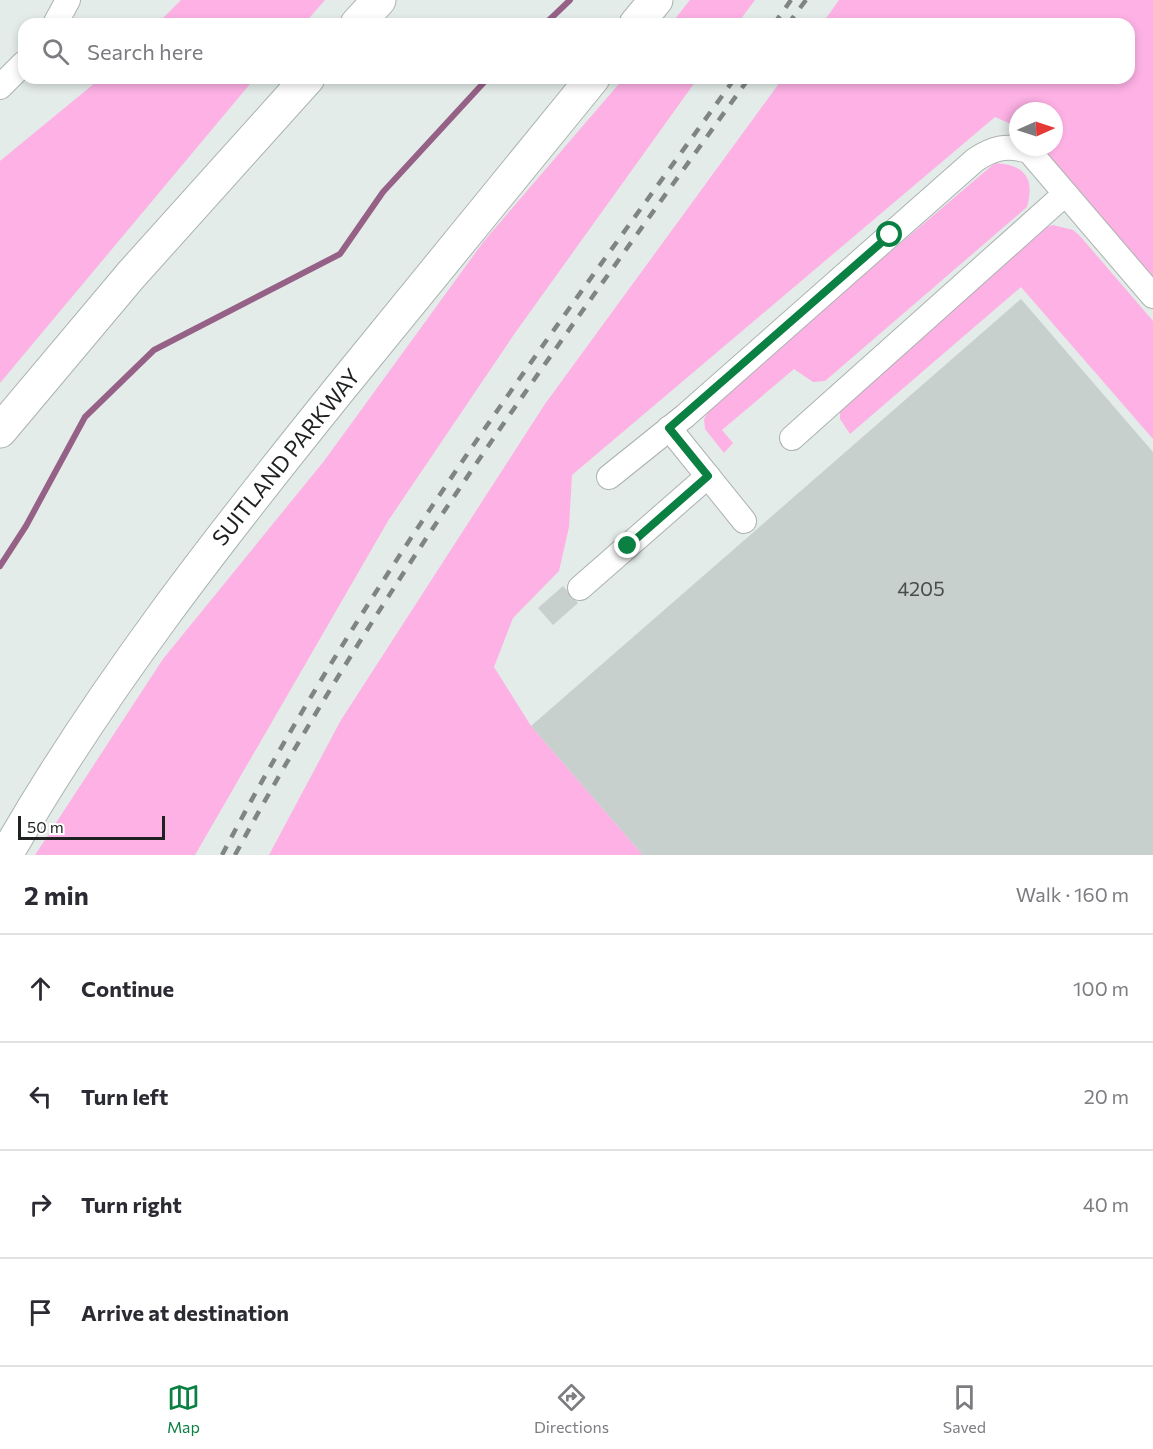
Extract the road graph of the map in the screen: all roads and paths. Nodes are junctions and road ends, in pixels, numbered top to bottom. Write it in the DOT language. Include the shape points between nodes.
graph roads {
  1 [pos="68,0"];
  2 [pos="378,0"];
  3 [pos="656,0"];
  4 [pos="58,18"];
  5 [pos="362,18"];
  6 [pos="641,18"];
  7 [pos="18,69"];
  8 [pos="303,84"];
  9 [pos="588,84"];
  10 [pos="0,87"];
  11 [pos="1065,194"];
  12 [pos="1153,296"];
  13 [pos="669,428"];
  14 [pos="0,431"];
  15 [pos="792,438"];
  16 [pos="708,476"];
  17 [pos="609,477"];
  18 [pos="744,521"];
  19 [pos="580,588"];
  20 [pos="6,855"];
  1 -- 4 [label="street"];
  2 -- 5 [label="highway"];
  3 -- 6 [label="highway"];
  7 -- 10 [label="street"];
  8 -- 14 [label="highway" via="131,274"];
  9 -- 20 [label="highway, SUITLAND PARKWAY" via="171,603 76,740"];
  11 -- 12 [label="street"];
  11 -- 13 [label="street" via="1029,151 1010,146 987,152"];
  11 -- 15 [label="street"];
  13 -- 16 [label="street"];
  13 -- 17 [label="street"];
  16 -- 18 [label="street"];
  16 -- 19 [label="street"];
}
